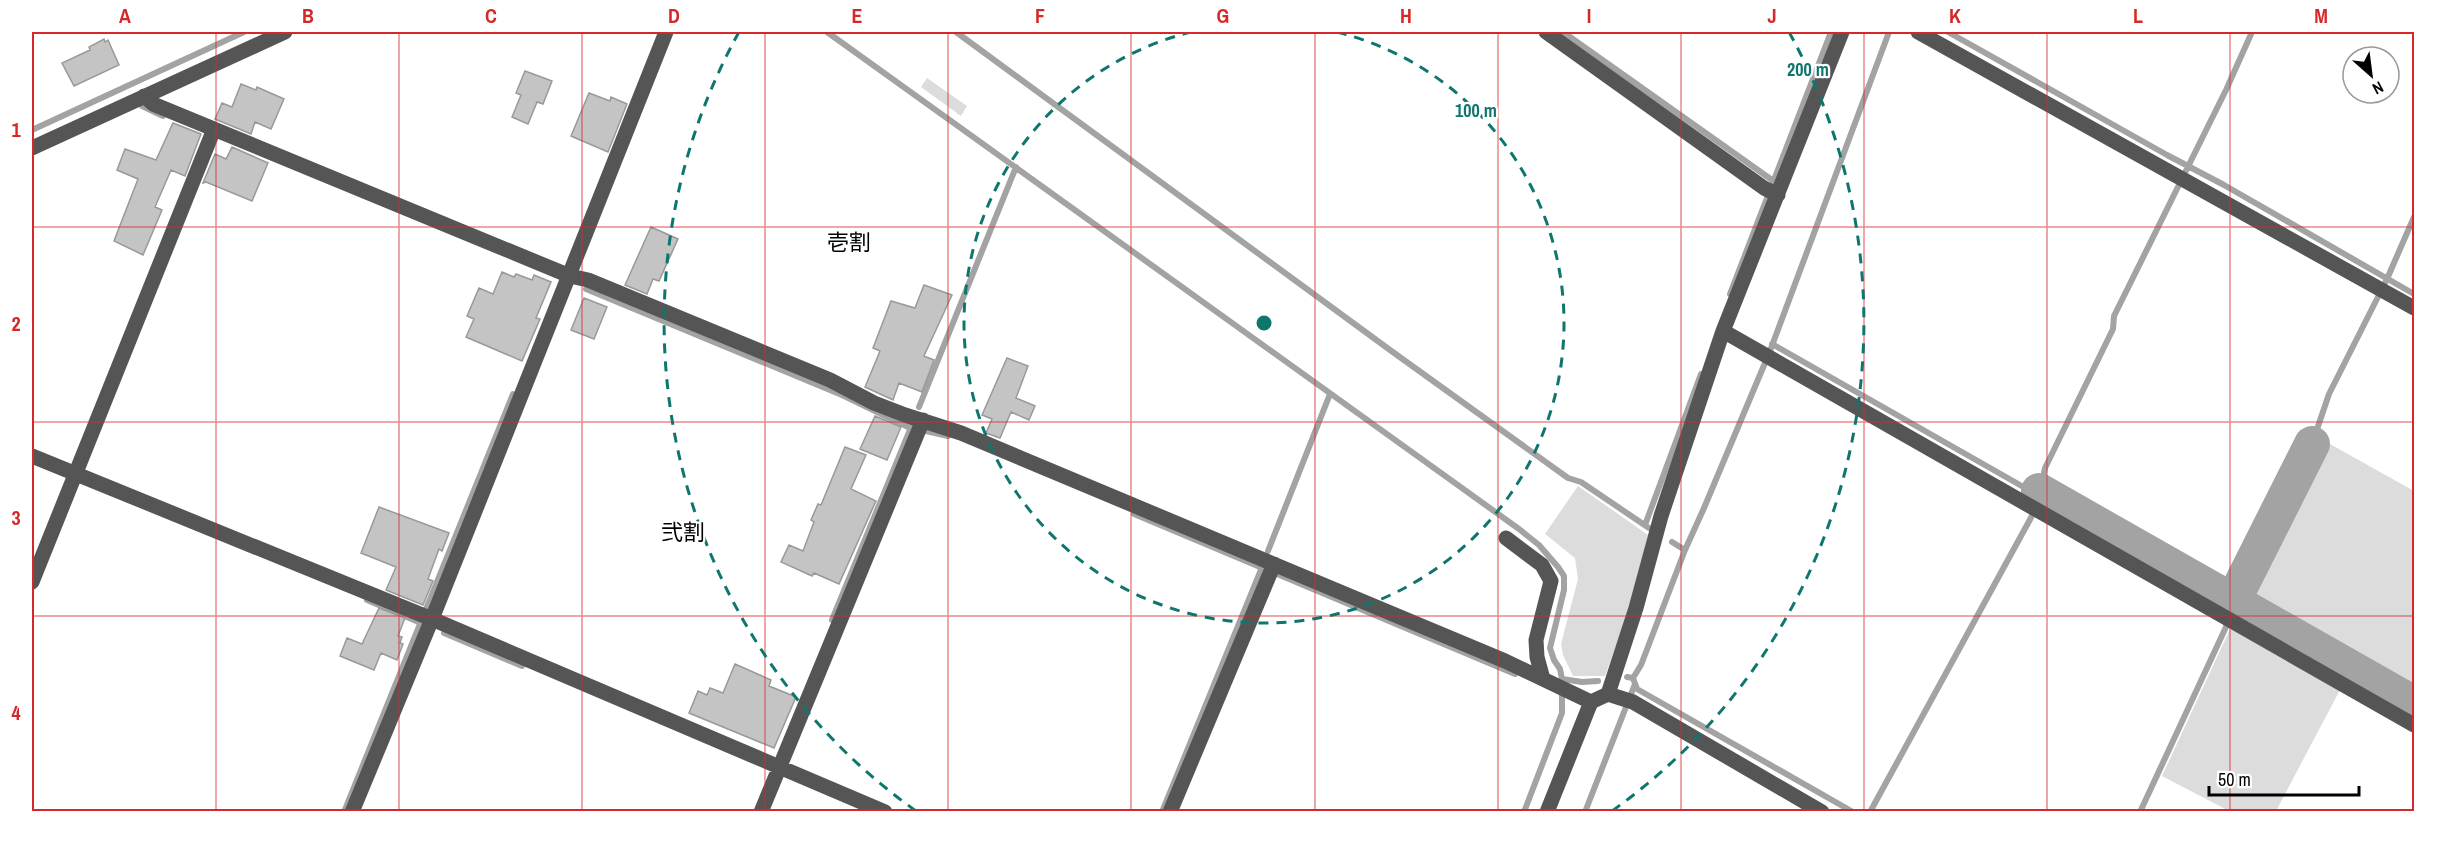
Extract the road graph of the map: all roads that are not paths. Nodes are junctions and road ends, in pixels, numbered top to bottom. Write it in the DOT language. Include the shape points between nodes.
graph roads {
  1 [pos="285,32"];
  2 [pos="666,32"];
  3 [pos="1545,32"];
  4 [pos="1842,32"];
  5 [pos="1918,32"];
  6 [pos="144,96"];
  7 [pos="213,134"];
  8 [pos="32,148"];
  9 [pos="1772,192"];
  10 [pos="570,276"];
  11 [pos="2415,308"];
  12 [pos="1722,331"];
  13 [pos="920,428"];
  14 [pos="32,456"];
  15 [pos="72,475"];
  16 [pos="1506,538"];
  17 [pos="1272,570"];
  18 [pos="32,582"];
  19 [pos="425,616"];
  20 [pos="1547,681"];
  21 [pos="1608,694"];
  22 [pos="1591,702"];
  23 [pos="2415,725"];
  24 [pos="779,768"];
  25 [pos="352,812"];
  26 [pos="761,812"];
  27 [pos="885,812"];
  28 [pos="1170,812"];
  29 [pos="1547,812"];
  30 [pos="1822,812"];
  1 -- 6 [label="street"];
  2 -- 10 [label="street"];
  3 -- 9 [label="street"];
  4 -- 9 [label="street"];
  5 -- 11 [label="street"];
  6 -- 7 [label="street"];
  6 -- 8 [label="street"];
  7 -- 10 [label="street"];
  7 -- 15 [label="street"];
  9 -- 12 [label="street"];
  10 -- 13 [label="street" via="830,380 904,416"];
  10 -- 19 [label="street"];
  12 -- 21 [label="street"];
  12 -- 23 [label="street"];
  13 -- 17 [label="street" via="962,433"];
  13 -- 24 [label="street"];
  14 -- 15 [label="street"];
  15 -- 18 [label="street"];
  15 -- 19 [label="street"];
  16 -- 20 [label="street" via="1542,565 1551,580 1536,640 1537,657"];
  17 -- 20 [label="street" via="1505,660"];
  17 -- 28 [label="street"];
  19 -- 24 [label="street"];
  19 -- 25 [label="street"];
  20 -- 22 [label="street"];
  21 -- 22 [label="street"];
  21 -- 30 [label="street" via="1629,700"];
  22 -- 29 [label="street"];
  24 -- 26 [label="street"];
  24 -- 27 [label="street"];
}
